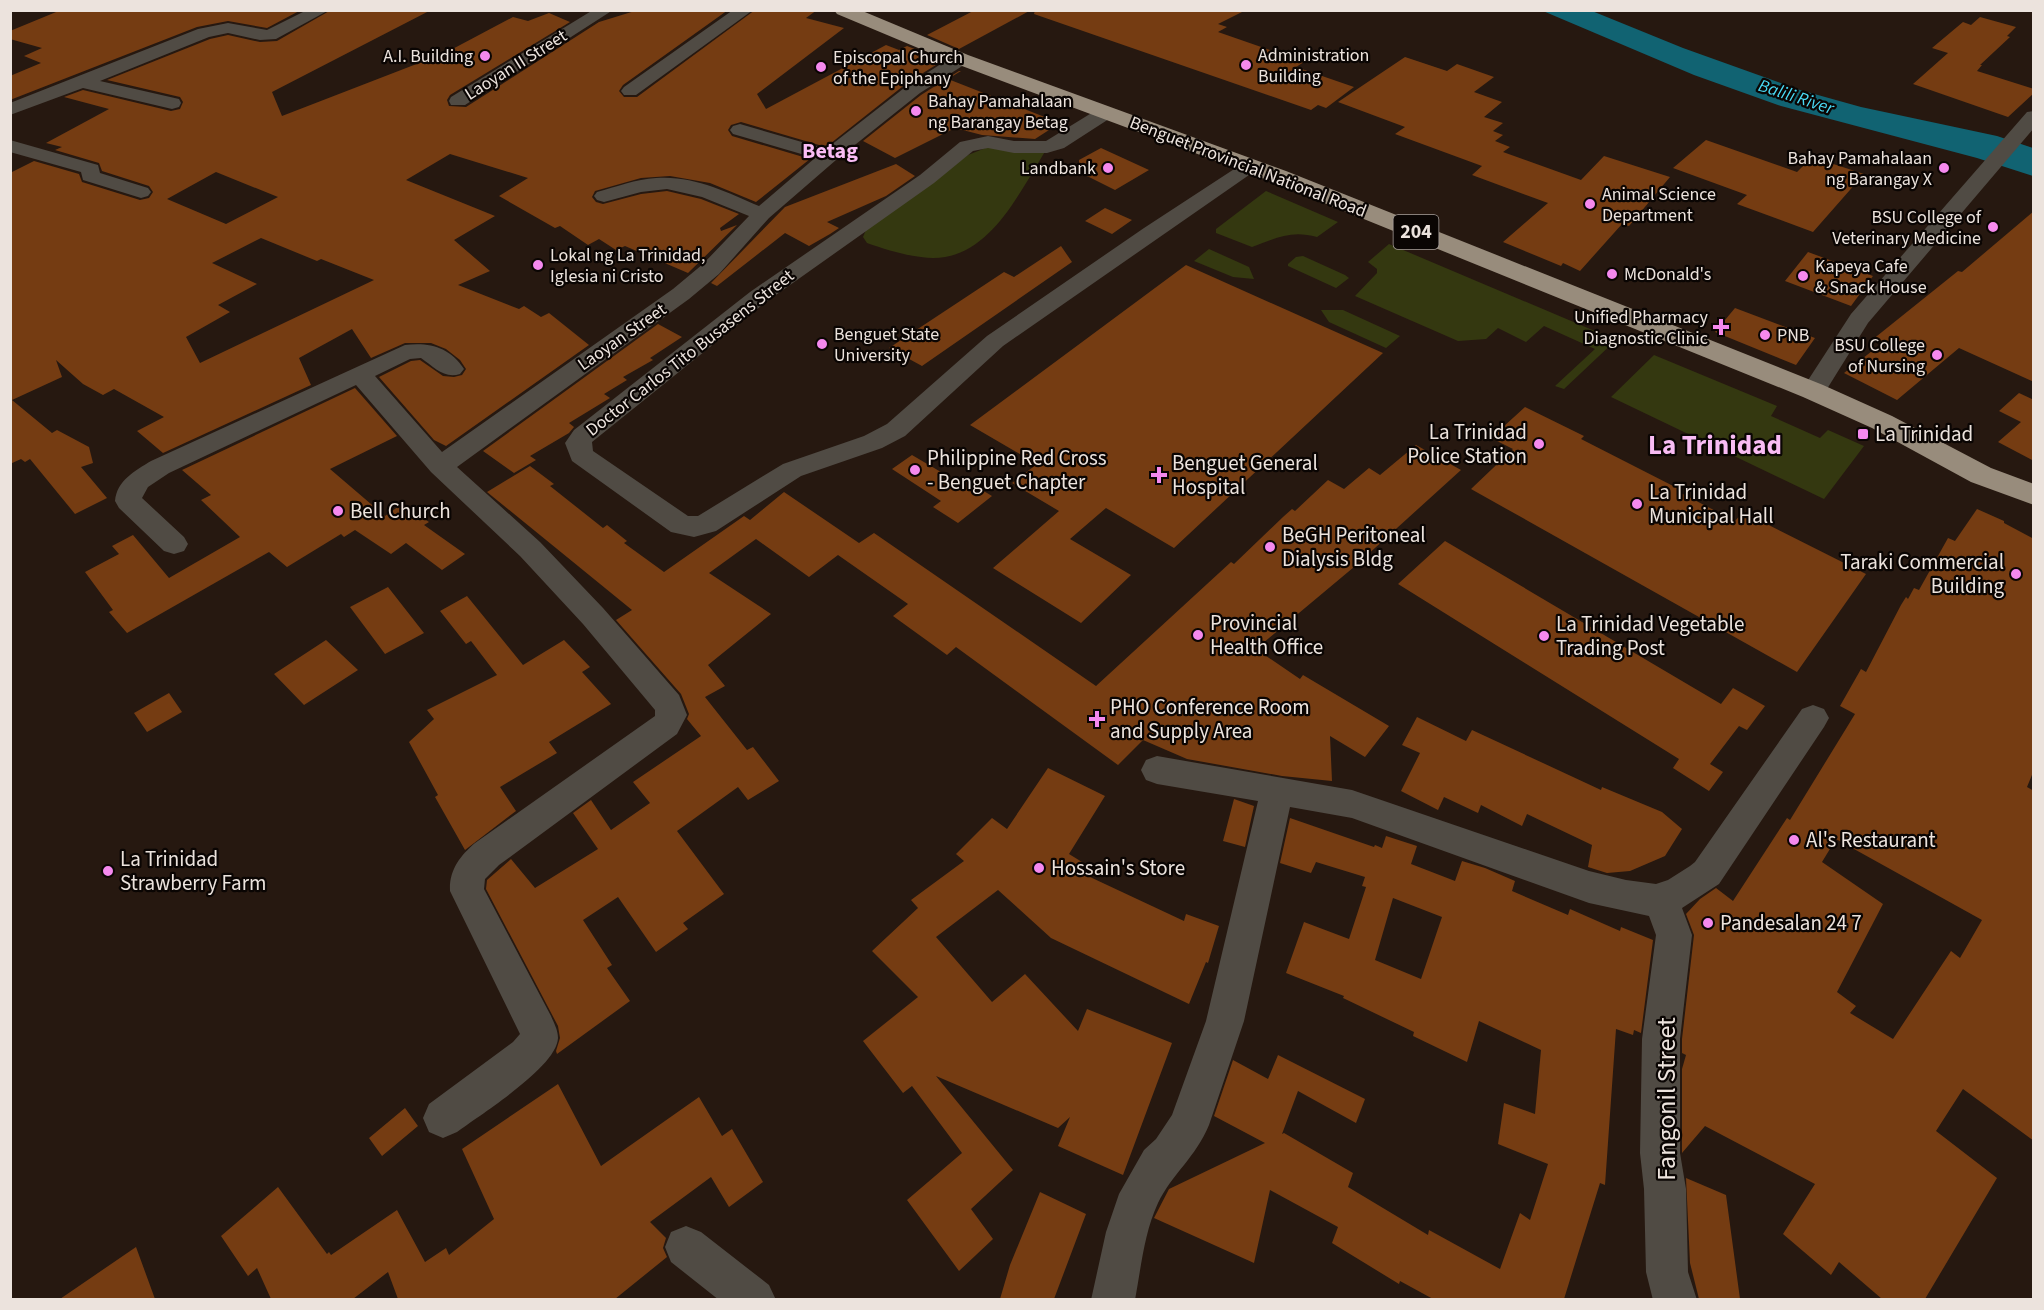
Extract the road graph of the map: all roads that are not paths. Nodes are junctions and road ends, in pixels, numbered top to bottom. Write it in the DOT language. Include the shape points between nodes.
graph roads {
  1 [pos="321,10"];
  2 [pos="604,10"];
  3 [pos="745,10"];
  4 [pos="843,10"];
  5 [pos="961,59"];
  6 [pos="82,82"];
  7 [pos="630,91"];
  8 [pos="458,100"];
  9 [pos="171,103"];
  10 [pos="10,110"];
  11 [pos="1105,113"];
  12 [pos="2027,127"];
  13 [pos="740,130"];
  14 [pos="10,146"];
  15 [pos="830,156"];
  16 [pos="1252,166"];
  17 [pos="141,192"];
  18 [pos="604,196"];
  19 [pos="762,214"];
  20 [pos="452,369"];
  21 [pos="359,373"];
  22 [pos="1814,391"];
  23 [pos="440,466"];
  24 [pos="1981,475"];
  25 [pos="2034,495"];
  26 [pos="2034,515"];
  27 [pos="174,544"];
  28 [pos="1813,718"];
  29 [pos="1157,770"];
  30 [pos="1277,790"];
  31 [pos="1661,900"];
  32 [pos="443,1118"];
  33 [pos="686,1246"];
  34 [pos="754,1299"];
  35 [pos="1113,1299"];
  36 [pos="1675,1299"];
  1 -- 6 [label="street" via="270,35 228,28 209,32"];
  2 -- 8 [label="street, Laoyan II Street"];
  3 -- 7 [label="street"];
  4 -- 5 [label="highway, Benguet Provincial National Road / 204"];
  5 -- 11 [label="highway, Benguet Provincial National Road / 204"];
  5 -- 15 [label="street, Laoyan Street" via="914,89"];
  6 -- 9 [label="street"];
  6 -- 10 [label="street"];
  11 -- 16 [label="highway, Benguet Provincial National Road / 204"];
  11 -- 16 [label="street, Doctor Carlos Tito Busasens Street" via="1047,147 988,142 967,146 927,179 758,297 583,436 578,448 581,455 681,525 706,524 792,470 896,430 995,341"];
  12 -- 22 [label="street" via="1859,319"];
  13 -- 15 [label="street"];
  14 -- 17 [label="street" via="91,169 90,176"];
  15 -- 19 [label="street, Laoyan Street"];
  16 -- 22 [label="highway, Benguet Provincial National Road / 204"];
  18 -- 19 [label="street" via="655,183 673,185"];
  19 -- 23 [label="street, Laoyan Street" via="711,269 681,294"];
  20 -- 21 [label="street" via="420,349"];
  21 -- 23 [label="street"];
  21 -- 27 [label="street" via="160,467 131,488 128,501"];
  22 -- 24 [label="highway, Benguet Provincial National Road / 204"];
  23 -- 32 [label="street" via="538,557 593,616 672,712 666,725 470,869 465,879 467,891 538,1029 539,1040 527,1056"];
  24 -- 25 [label="highway, Benguet Provincial National Road / 204"];
  24 -- 26 [label="highway, Benguet Provincial National Road / 204" via="2007,500"];
  28 -- 31 [label="street" via="1707,873 1688,888"];
  29 -- 30 [label="street"];
  30 -- 31 [label="street" via="1352,804 1589,887"];
  30 -- 35 [label="street" via="1225,1021 1189,1125 1140,1194 1127,1232"];
  31 -- 36 [label="street, Fangonil Street" via="1674,935 1661,1039 1660,1153 1667,1272"];
  33 -- 34 [label="street"];
}
